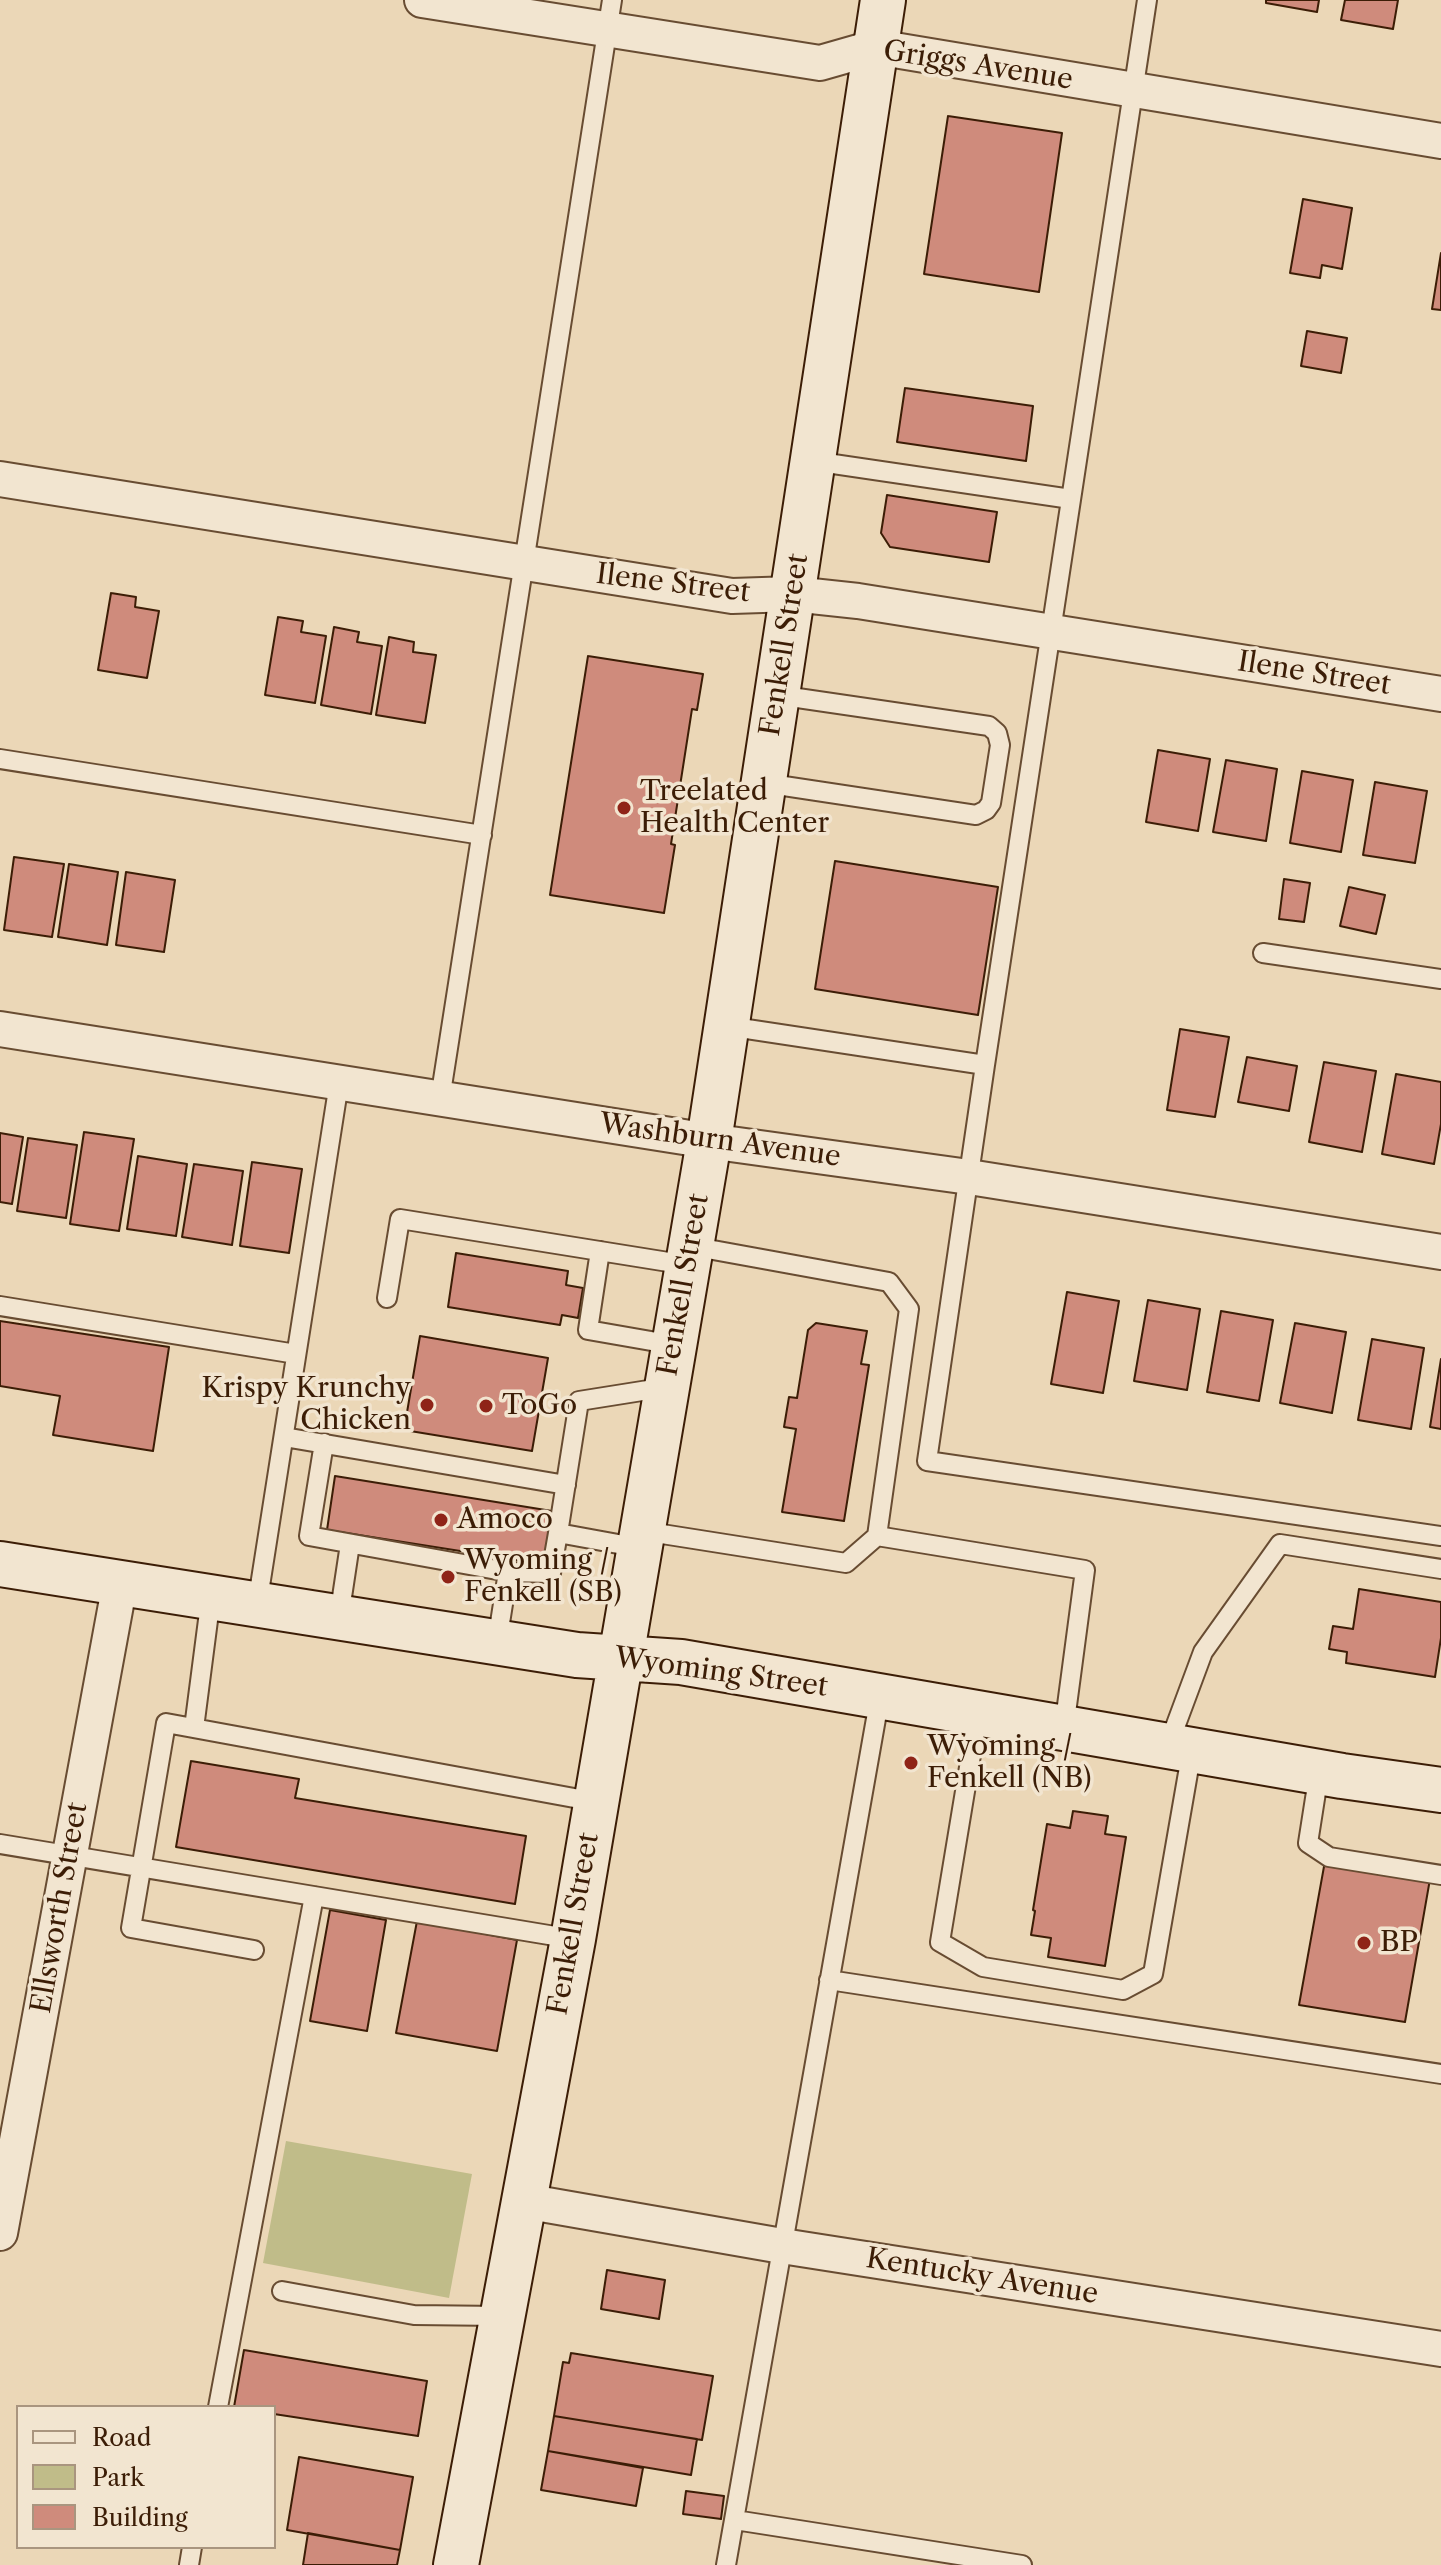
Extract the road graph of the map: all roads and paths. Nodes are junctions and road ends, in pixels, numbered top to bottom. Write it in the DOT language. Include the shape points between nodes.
graph roads {
  1 [pos="422,0"];
  2 [pos="883,0"];
  3 [pos="1147,0"];
  4 [pos="610,15"];
  5 [pos="876,47"];
  6 [pos="1133,90"];
  7 [pos="1441,141"];
  8 [pos="813,461"];
  9 [pos="0,479"];
  10 [pos="1071,499"];
  11 [pos="525,563"];
  12 [pos="793,594"];
  13 [pos="1050,632"];
  14 [pos="1441,694"];
  15 [pos="777,695"];
  16 [pos="0,759"];
  17 [pos="764,783"];
  18 [pos="482,835"];
  19 [pos="1263,953"];
  20 [pos="1441,979"];
  21 [pos="726,1026"];
  22 [pos="0,1029"];
  23 [pos="985,1065"];
  24 [pos="339,1083"];
  25 [pos="440,1099"];
  26 [pos="709,1141"];
  27 [pos="969,1177"];
  28 [pos="600,1251"];
  29 [pos="1441,1252"];
  30 [pos="689,1256"];
  31 [pos="387,1298"];
  32 [pos="0,1306"];
  33 [pos="674,1345"];
  34 [pos="296,1354"];
  35 [pos="667,1387"];
  36 [pos="284,1437"];
  37 [pos="324,1443"];
  38 [pos="566,1485"];
  39 [pos="558,1533"];
  40 [pos="877,1536"];
  41 [pos="1441,1536"];
  42 [pos="641,1539"];
  43 [pos="350,1544"];
  44 [pos="0,1564"];
  45 [pos="1441,1569"];
  46 [pos="508,1572"];
  47 [pos="120,1583"];
  48 [pos="211,1597"];
  49 [pos="257,1605"];
  50 [pos="339,1617"];
  51 [pos="497,1642"];
  52 [pos="622,1657"];
  53 [pos="880,1696"];
  54 [pos="978,1713"];
  55 [pos="194,1728"];
  56 [pos="1064,1728"];
  57 [pos="1180,1748"];
  58 [pos="1319,1772"];
  59 [pos="1441,1790"];
  60 [pos="596,1802"];
  61 [pos="0,1844"];
  62 [pos="70,1855"];
  63 [pos="141,1867"];
  64 [pos="1441,1875"];
  65 [pos="314,1896"];
  66 [pos="573,1939"];
  67 [pos="254,1950"];
  68 [pos="829,1980"];
  69 [pos="1441,2074"];
  70 [pos="524,2201"];
  71 [pos="0,2233"];
  72 [pos="782,2246"];
  73 [pos="282,2291"];
  74 [pos="501,2316"];
  75 [pos="1441,2349"];
  76 [pos="218,2405"];
  77 [pos="735,2520"];
  78 [pos="456,2565"];
  79 [pos="726,2565"];
  80 [pos="1022,2565"];
  1 -- 4 [label="street, Griggs Avenue"];
  2 -- 5 [label="street, Fenkell Street"];
  3 -- 6 [label="lane"];
  4 -- 5 [label="street, Griggs Avenue" via="820,63"];
  4 -- 11 [label="lane"];
  5 -- 6 [label="street, Griggs Avenue"];
  5 -- 8 [label="street, Fenkell Street"];
  6 -- 7 [label="street, Griggs Avenue"];
  6 -- 10 [label="lane"];
  8 -- 10 [label="lane"];
  8 -- 12 [label="street, Fenkell Street"];
  9 -- 11 [label="street, Ilene Street"];
  10 -- 13 [label="lane"];
  11 -- 12 [label="street, Ilene Street" via="732,596"];
  11 -- 18 [label="lane"];
  12 -- 13 [label="street, Ilene Street"];
  12 -- 15 [label="street, Fenkell Street"];
  13 -- 14 [label="street, Ilene Street"];
  13 -- 23 [label="lane"];
  15 -- 17 [label="street, Fenkell Street"];
  15 -- 17 [label="lane" via="989,726 1000,745 991,803 976,815"];
  16 -- 18 [label="lane"];
  17 -- 21 [label="street, Fenkell Street"];
  18 -- 25 [label="lane"];
  19 -- 20 [label="lane"];
  21 -- 23 [label="lane"];
  21 -- 26 [label="street, Fenkell Street"];
  22 -- 24 [label="street, Washburn Avenue"];
  23 -- 27 [label="lane"];
  24 -- 25 [label="street, Washburn Avenue"];
  24 -- 34 [label="lane"];
  25 -- 26 [label="street, Washburn Avenue"];
  26 -- 27 [label="street, Washburn Avenue"];
  26 -- 30 [label="street, Fenkell Street"];
  27 -- 29 [label="street, Washburn Avenue"];
  27 -- 41 [label="lane" via="927,1461"];
  28 -- 30 [label="lane"];
  28 -- 31 [label="lane" via="400,1219"];
  28 -- 33 [label="lane" via="588,1330"];
  30 -- 33 [label="street, Fenkell Street"];
  30 -- 40 [label="lane" via="889,1282 909,1309"];
  32 -- 34 [label="lane"];
  33 -- 35 [label="street, Fenkell Street"];
  34 -- 36 [label="lane"];
  35 -- 38 [label="lane" via="579,1401"];
  35 -- 42 [label="street, Fenkell Street"];
  36 -- 37 [label="lane"];
  36 -- 49 [label="lane"];
  37 -- 38 [label="lane"];
  37 -- 43 [label="lane" via="309,1536"];
  38 -- 39 [label="lane"];
  39 -- 42 [label="lane"];
  39 -- 46 [label="lane" via="551,1573"];
  40 -- 42 [label="lane" via="846,1563"];
  40 -- 56 [label="lane" via="1085,1570"];
  42 -- 52 [label="street, Fenkell Street"];
  43 -- 46 [label="lane"];
  43 -- 50 [label="lane"];
  44 -- 47 [label="street, Wyoming Street"];
  45 -- 57 [label="lane" via="1280,1544 1203,1652"];
  46 -- 51 [label="lane"];
  47 -- 48 [label="street, Wyoming Street"];
  47 -- 62 [label="street, Ellsworth Street"];
  48 -- 49 [label="street, Wyoming Street"];
  48 -- 55 [label="lane"];
  49 -- 50 [label="street, Wyoming Street"];
  50 -- 51 [label="street, Wyoming Street"];
  51 -- 52 [label="street, Wyoming Street"];
  52 -- 53 [label="street, Wyoming Street"];
  52 -- 60 [label="street, Fenkell Street"];
  53 -- 54 [label="street, Wyoming Street"];
  53 -- 68 [label="lane"];
  54 -- 56 [label="street, Wyoming Street"];
  54 -- 57 [label="lane" via="940,1942 983,1967 1123,1990 1153,1974"];
  55 -- 60 [label="lane"];
  55 -- 63 [label="lane" via="166,1723"];
  56 -- 57 [label="street, Wyoming Street"];
  57 -- 58 [label="street, Wyoming Street"];
  58 -- 59 [label="street, Wyoming Street"];
  58 -- 64 [label="lane" via="1308,1843 1329,1857"];
  60 -- 66 [label="street, Fenkell Street"];
  61 -- 62 [label="lane"];
  62 -- 63 [label="lane"];
  62 -- 71 [label="street, Ellsworth Street"];
  63 -- 65 [label="lane"];
  63 -- 67 [label="lane" via="131,1928"];
  65 -- 66 [label="lane"];
  65 -- 76 [label="lane"];
  66 -- 70 [label="street, Fenkell Street"];
  68 -- 69 [label="lane"];
  68 -- 72 [label="lane"];
  70 -- 72 [label="street, Kentucky Avenue"];
  70 -- 74 [label="street, Fenkell Street"];
  72 -- 75 [label="street, Kentucky Avenue"];
  72 -- 77 [label="lane"];
  73 -- 74 [label="lane" via="414,2315"];
  74 -- 78 [label="street, Fenkell Street"];
  77 -- 79 [label="lane"];
  77 -- 80 [label="lane"];
}
